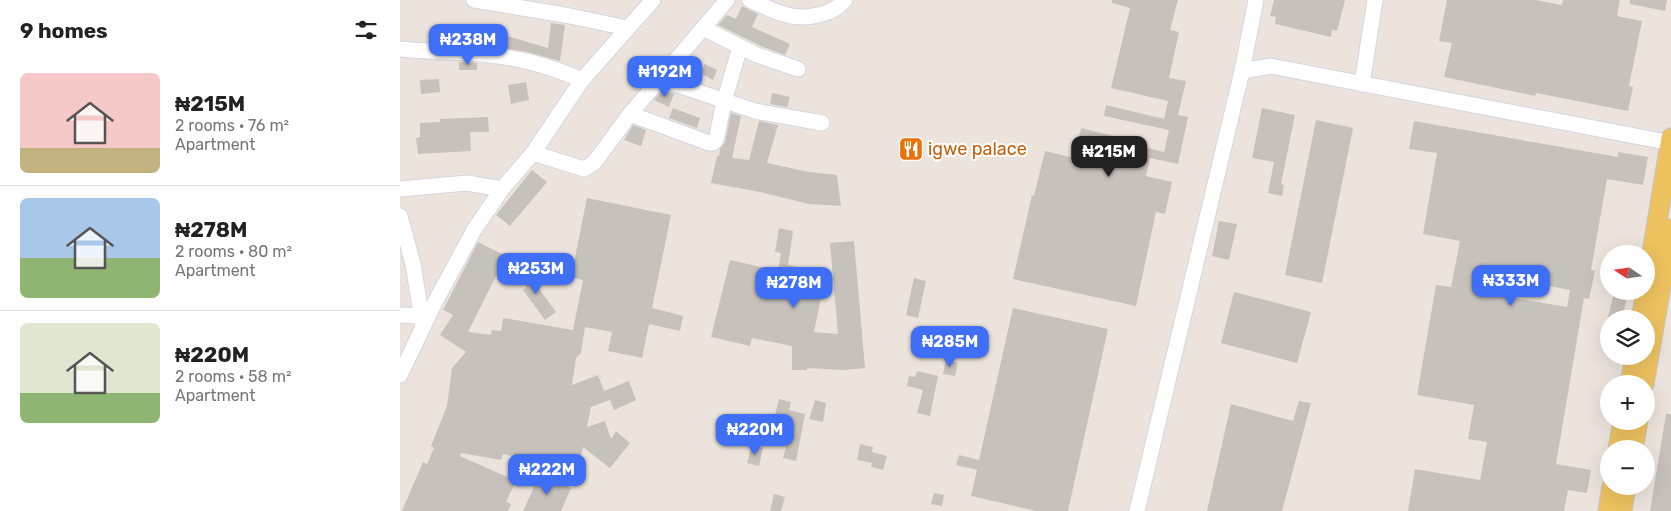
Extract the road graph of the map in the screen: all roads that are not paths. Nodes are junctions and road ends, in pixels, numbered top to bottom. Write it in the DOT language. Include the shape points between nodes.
graph roads {
  1 [pos="474,0"];
  2 [pos="653,0"];
  3 [pos="727,0"];
  4 [pos="750,0"];
  5 [pos="845,0"];
  6 [pos="1256,0"];
  7 [pos="1374,0"];
  8 [pos="566,7"];
  9 [pos="627,28"];
  10 [pos="703,28"];
  11 [pos="740,47"];
  12 [pos="400,49"];
  13 [pos="798,69"];
  14 [pos="1242,70"];
  15 [pos="660,79"];
  16 [pos="582,80"];
  17 [pos="1362,84"];
  18 [pos="724,102"];
  19 [pos="630,114"];
  20 [pos="822,123"];
  21 [pos="1671,141"];
  22 [pos="533,153"];
  23 [pos="502,188"];
  24 [pos="400,189"];
  25 [pos="1667,189"];
  26 [pos="400,219"];
  27 [pos="1671,229"];
  28 [pos="1655,247"];
  29 [pos="400,315"];
  30 [pos="422,321"];
  31 [pos="400,375"];
  32 [pos="1646,375"];
  33 [pos="1611,495"];
  34 [pos="1625,495"];
  35 [pos="1137,511"];
  36 [pos="1608,511"];
  37 [pos="1622,511"];
  1 -- 8 [label="street"];
  2 -- 9 [label="street"];
  3 -- 10 [label="street"];
  4 -- 5 [label="street" via="787,15 801,17 828,12"];
  6 -- 14 [label="street"];
  7 -- 17 [label="street"];
  8 -- 9 [label="street"];
  9 -- 16 [label="street"];
  10 -- 11 [label="street"];
  10 -- 15 [label="street"];
  11 -- 13 [label="street"];
  11 -- 18 [label="street"];
  12 -- 16 [label="street" via="515,58"];
  14 -- 17 [label="street" via="1271,66"];
  14 -- 35 [label="street"];
  15 -- 18 [label="street"];
  15 -- 19 [label="street"];
  16 -- 22 [label="street"];
  17 -- 21 [label="street"];
  18 -- 19 [label="street" via="713,143"];
  18 -- 20 [label="street"];
  19 -- 22 [label="street" via="594,163 584,170"];
  21 -- 25 [label="main road"];
  22 -- 23 [label="street"];
  23 -- 24 [label="street" via="467,184"];
  23 -- 30 [label="street"];
  25 -- 28 [label="main road"];
  26 -- 30 [label="street" via="413,264"];
  27 -- 32 [label="main road"];
  29 -- 30 [label="street"];
  30 -- 31 [label="street"];
  33 -- 36 [label="main road"];
  34 -- 37 [label="main road"];
}
